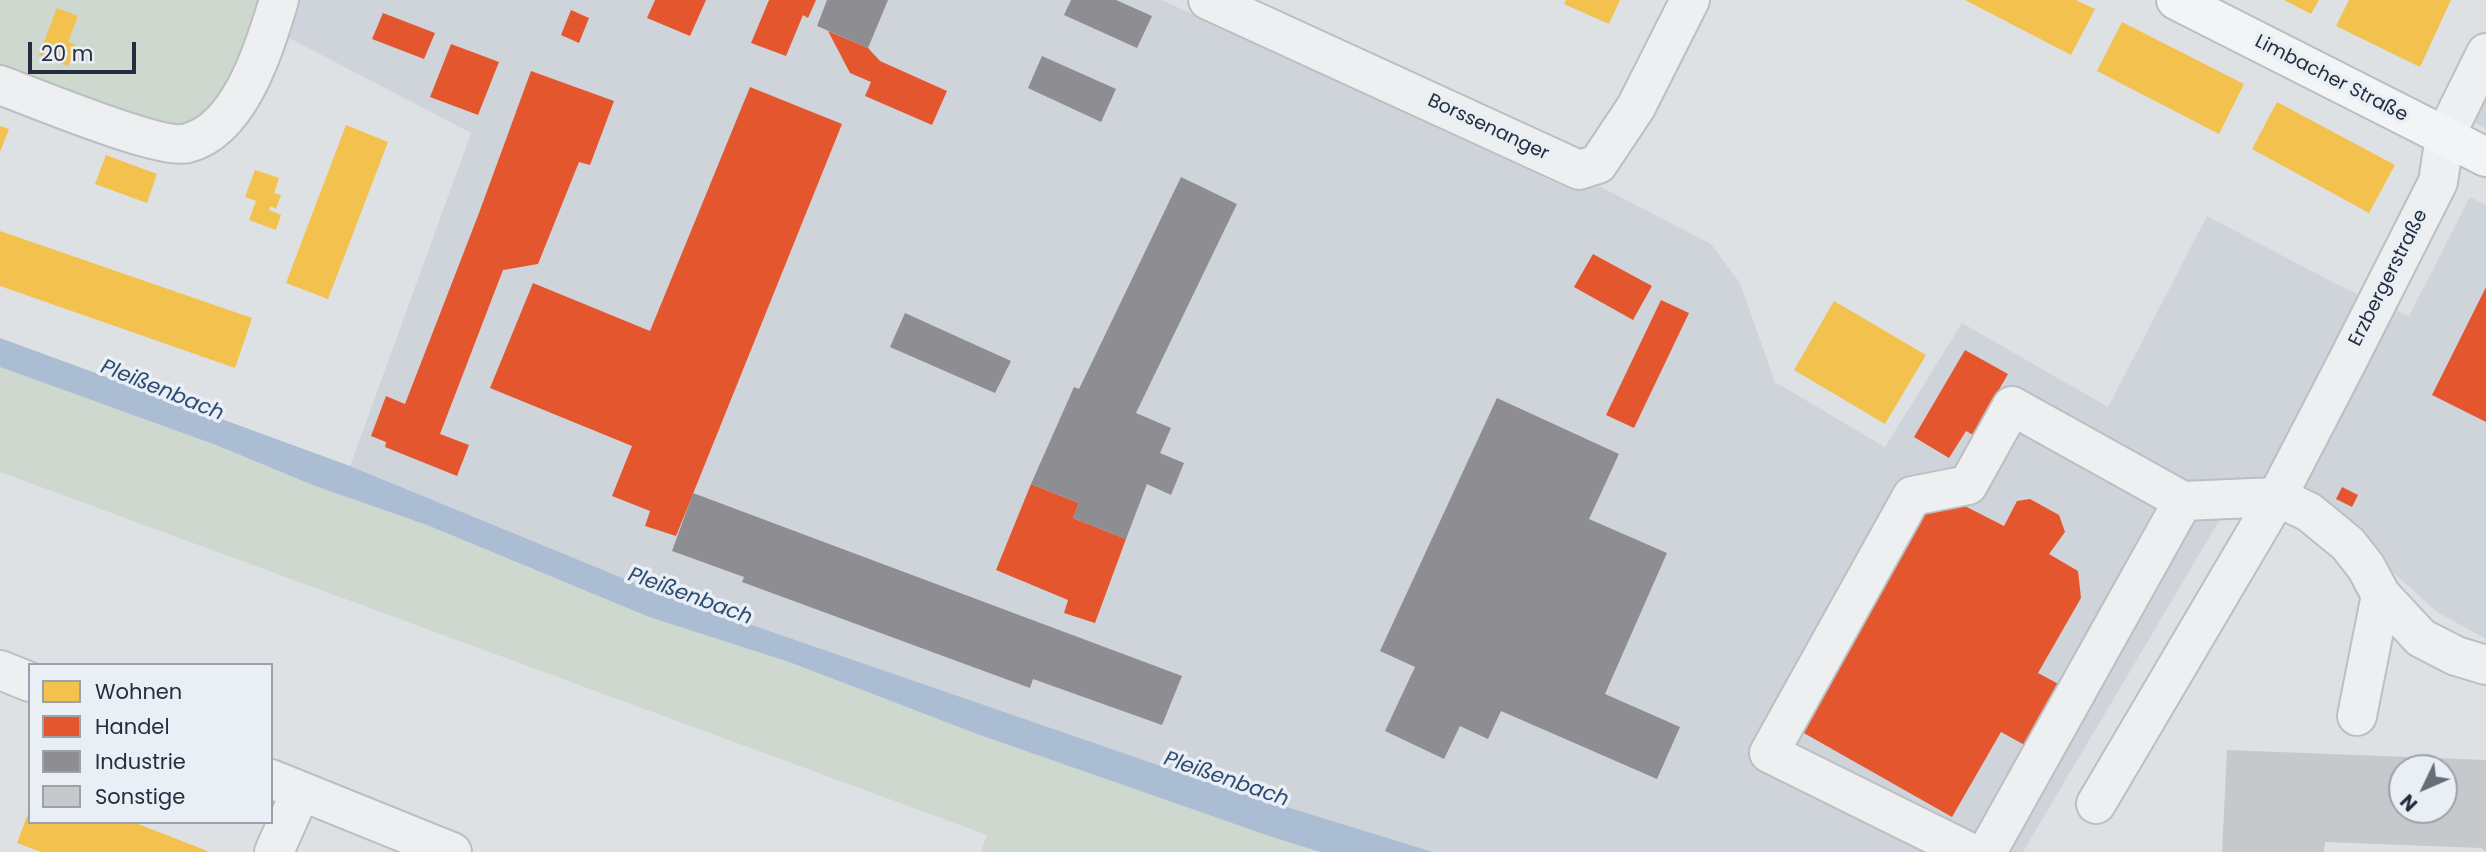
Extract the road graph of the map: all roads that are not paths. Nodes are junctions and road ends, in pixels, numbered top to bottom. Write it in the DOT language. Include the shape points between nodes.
graph roads {
  1 [pos="279,0"];
  2 [pos="1208,0"];
  3 [pos="1690,0"];
  4 [pos="2176,0"];
  5 [pos="2486,53"];
  6 [pos="0,85"];
  7 [pos="2445,136"];
  8 [pos="2486,157"];
  9 [pos="2277,497"];
  10 [pos="2183,501"];
  11 [pos="2381,595"];
  12 [pos="2486,666"];
  13 [pos="0,670"];
  14 [pos="28,681"];
  15 [pos="2357,716"];
  16 [pos="286,785"];
  17 [pos="2096,804"];
  18 [pos="274,852"];
  19 [pos="452,852"];
  20 [pos="1969,852"];
  21 [pos="1987,852"];
  1 -- 6 [label="street" via="256,69 234,108 211,132 186,144 150,139"];
  2 -- 3 [label="street, Borssenanger" via="1579,170 1598,164 1636,107"];
  4 -- 7 [label="main road, Limbacher Straße"];
  5 -- 7 [label="street, Erzbergerstraße"];
  7 -- 8 [label="main road, Limbacher Straße"];
  7 -- 9 [label="street, Erzbergerstraße" via="2438,182"];
  9 -- 10 [label="street"];
  9 -- 11 [label="street" via="2309,512 2348,544"];
  9 -- 17 [label="street, Erzbergerstraße"];
  10 -- 20 [label="street" via="2012,406 1968,485 1912,496 1769,752"];
  10 -- 21 [label="street"];
  11 -- 12 [label="street" via="2421,638"];
  11 -- 15 [label="street"];
  13 -- 14 [label="street"];
  16 -- 18 [label="street"];
  16 -- 19 [label="street"];
}
